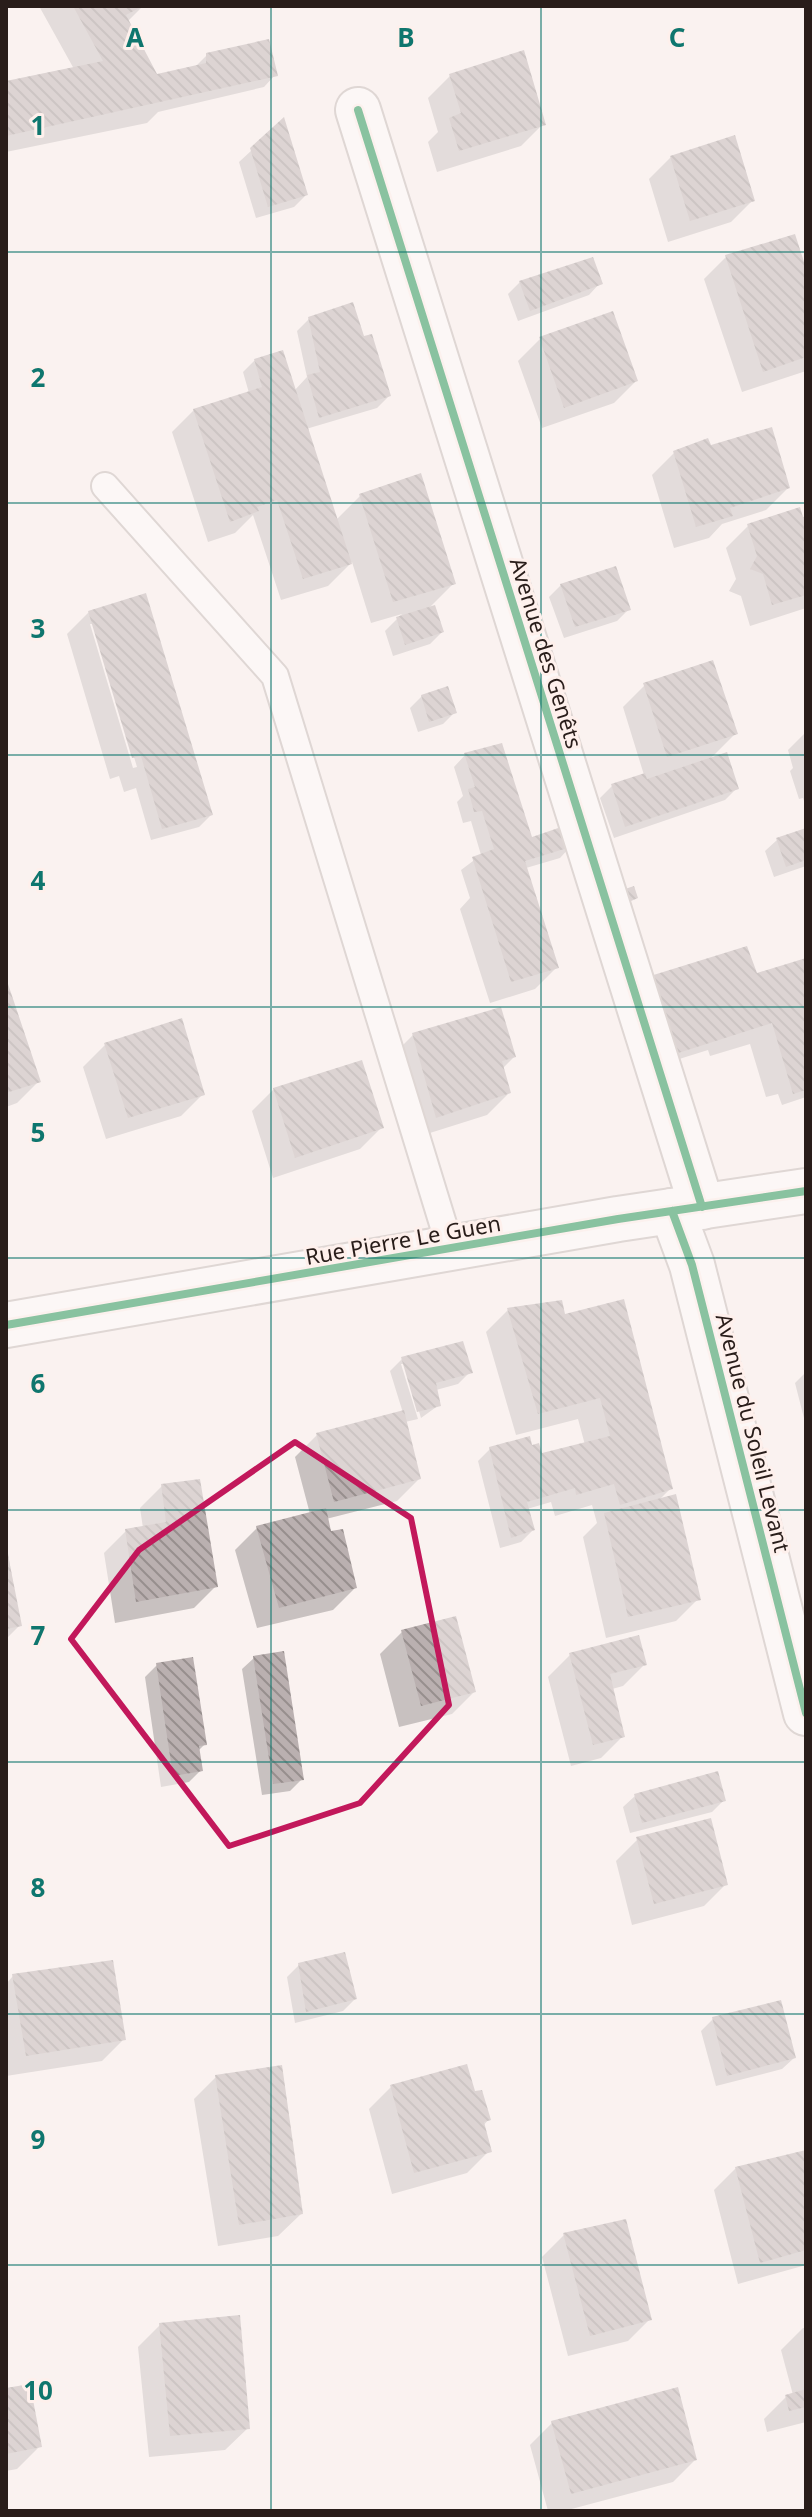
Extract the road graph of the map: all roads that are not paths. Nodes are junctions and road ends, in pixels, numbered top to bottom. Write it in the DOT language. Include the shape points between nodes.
graph roads {
  1 [pos="358,110"];
  2 [pos="105,486"];
  3 [pos="806,1191"];
  4 [pos="687,1209"];
  5 [pos="451,1250"];
  6 [pos="6,1325"];
  7 [pos="806,1713"];
  1 -- 4 [label="street, Avenue des Genêts"];
  2 -- 5 [label="lane" via="275,676"];
  3 -- 4 [label="street, Rue Pierre Le Guen"];
  4 -- 5 [label="street, Rue Pierre Le Guen"];
  4 -- 7 [label="street, Avenue du Soleil Levant" via="692,1265"];
  5 -- 6 [label="street, Rue Pierre Le Guen"];
}
